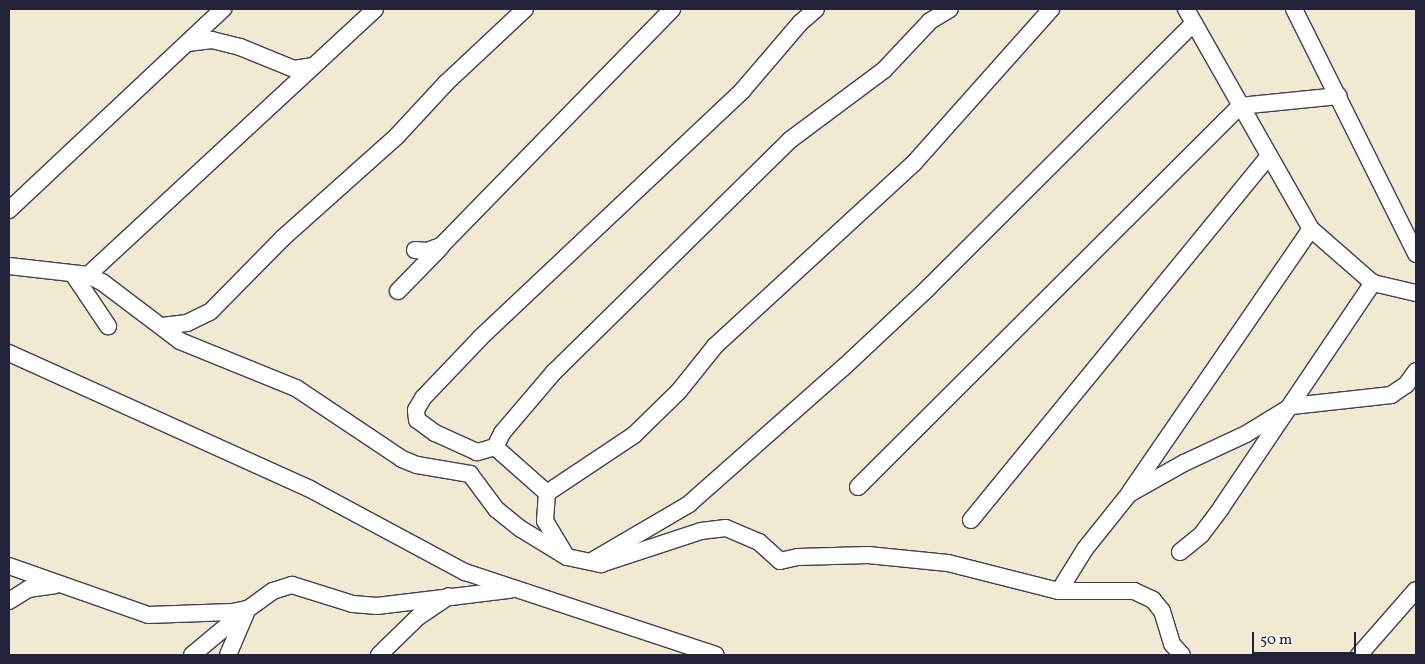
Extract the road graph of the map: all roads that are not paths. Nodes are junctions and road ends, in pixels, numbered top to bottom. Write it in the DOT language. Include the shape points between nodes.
graph roads {
  1 [pos="222,9"];
  2 [pos="375,9"];
  3 [pos="525,9"];
  4 [pos="672,9"];
  5 [pos="816,9"];
  6 [pos="950,9"];
  7 [pos="1051,9"];
  8 [pos="1294,9"];
  9 [pos="1190,16"];
  10 [pos="188,43"];
  11 [pos="312,66"];
  12 [pos="1338,96"];
  13 [pos="1240,106"];
  14 [pos="1269,156"];
  15 [pos="9,210"];
  16 [pos="1311,229"];
  17 [pos="441,246"];
  18 [pos="415,250"];
  19 [pos="1416,254"];
  20 [pos="9,266"];
  21 [pos="80,274"];
  22 [pos="1373,283"];
  23 [pos="398,291"];
  24 [pos="1416,293"];
  25 [pos="108,326"];
  26 [pos="162,326"];
  27 [pos="9,353"];
  28 [pos="1416,370"];
  29 [pos="1292,406"];
  30 [pos="495,447"];
  31 [pos="858,487"];
  32 [pos="547,493"];
  33 [pos="1129,494"];
  34 [pos="971,520"];
  35 [pos="1180,552"];
  36 [pos="567,557"];
  37 [pos="588,563"];
  38 [pos="9,566"];
  39 [pos="519,589"];
  40 [pos="79,590"];
  41 [pos="1416,590"];
  42 [pos="1059,592"];
  43 [pos="451,595"];
  44 [pos="9,601"];
  45 [pos="248,608"];
  46 [pos="192,655"];
  47 [pos="228,655"];
  48 [pos="379,655"];
  49 [pos="716,655"];
  50 [pos="1182,655"];
  51 [pos="1359,655"];
  1 -- 10 [label="street"];
  2 -- 11 [label="street"];
  3 -- 26 [label="street" via="446,83 396,137 284,237 210,312 187,323"];
  4 -- 17 [label="street"];
  5 -- 30 [label="street" via="742,91 481,336 416,410 417,420 435,433 477,452"];
  6 -- 30 [label="street" via="930,21 884,70 790,140 554,372 502,433"];
  7 -- 32 [label="street" via="914,163 715,346 666,404 634,435"];
  8 -- 12 [label="street"];
  9 -- 13 [label="street"];
  9 -- 37 [label="street" via="928,288 844,367 689,504"];
  10 -- 11 [label="street" via="212,40 240,46 294,69"];
  10 -- 15 [label="street"];
  11 -- 21 [label="street" via="291,90"];
  12 -- 13 [label="street"];
  12 -- 19 [label="street"];
  13 -- 14 [label="street"];
  13 -- 31 [label="street"];
  14 -- 16 [label="street"];
  14 -- 34 [label="street"];
  16 -- 22 [label="street"];
  16 -- 33 [label="street"];
  17 -- 18 [label="street" via="427,251"];
  17 -- 23 [label="street"];
  20 -- 21 [label="street"];
  21 -- 25 [label="street"];
  21 -- 26 [label="street" via="102,282"];
  22 -- 24 [label="street"];
  22 -- 29 [label="street"];
  26 -- 36 [label="street" via="180,341 296,388 402,459 417,465 470,474 496,509 521,529"];
  27 -- 39 [label="street" via="310,489 457,568"];
  28 -- 29 [label="street" via="1406,384 1391,395"];
  29 -- 33 [label="street" via="1246,434 1184,462"];
  29 -- 35 [label="street" via="1201,535"];
  30 -- 32 [label="street"];
  32 -- 36 [label="street" via="545,521"];
  33 -- 42 [label="street" via="1085,549"];
  36 -- 37 [label="street"];
  37 -- 42 [label="street" via="616,561 701,531 726,528 759,542 780,561 798,557 868,555 938,562"];
  38 -- 40 [label="street"];
  39 -- 43 [label="street"];
  39 -- 49 [label="street"];
  40 -- 44 [label="street" via="50,583 28,589"];
  40 -- 45 [label="street" via="148,615 232,612"];
  41 -- 51 [label="street"];
  42 -- 50 [label="street" via="1134,591 1153,600 1162,610 1172,644"];
  43 -- 45 [label="street" via="377,606 353,604 292,586 273,591"];
  43 -- 48 [label="street" via="418,617"];
  45 -- 46 [label="street"];
  45 -- 47 [label="street"];
}
